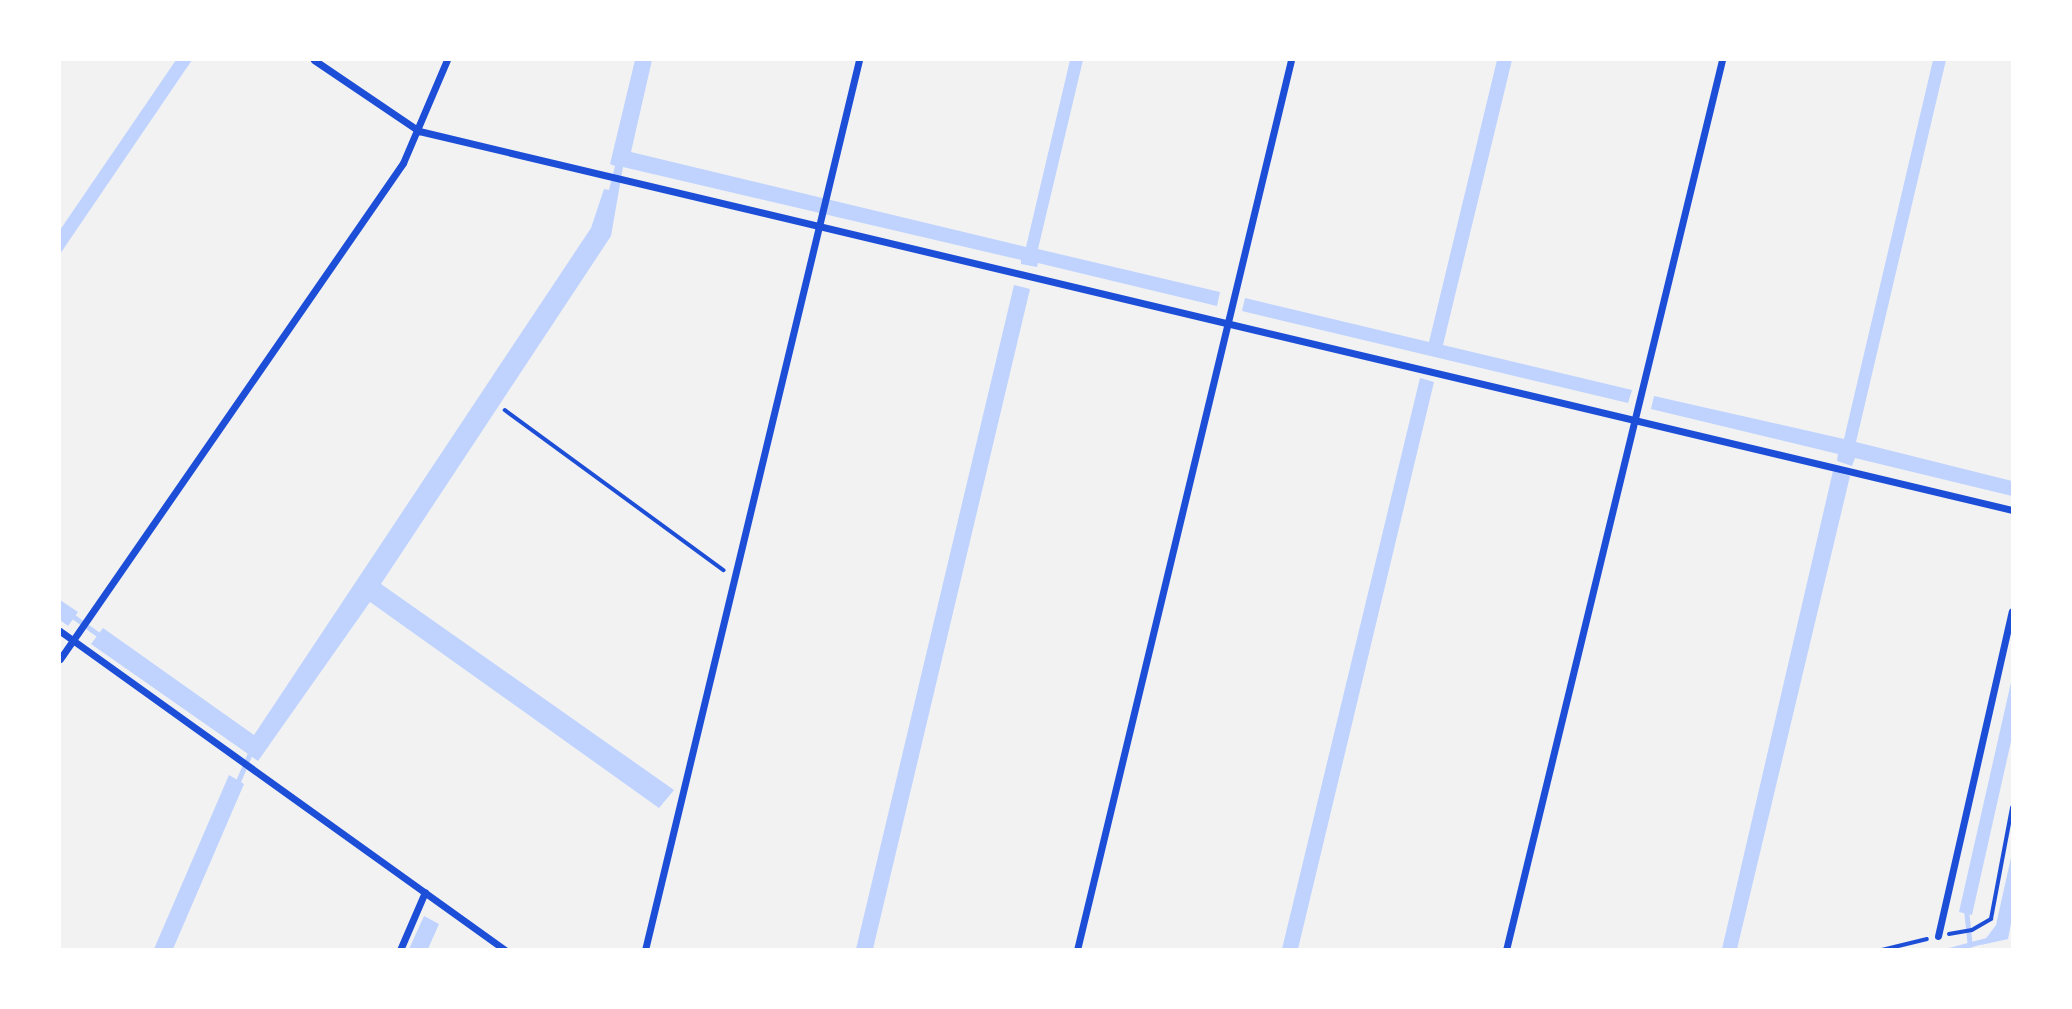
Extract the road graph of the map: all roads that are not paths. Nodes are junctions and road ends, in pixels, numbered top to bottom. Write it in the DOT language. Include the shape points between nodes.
graph roads {
  1 [pos="314,60"];
  2 [pos="447,60"];
  3 [pos="859,60"];
  4 [pos="1291,60"];
  5 [pos="1722,60"];
  6 [pos="419,131"];
  7 [pos="819,224"];
  8 [pos="1227,321"];
  9 [pos="1636,420"];
  10 [pos="2012,510"];
  11 [pos="2012,611"];
  12 [pos="60,631"];
  13 [pos="72,640"];
  14 [pos="60,659"];
  15 [pos="425,892"];
  16 [pos="1938,936"];
  17 [pos="400,950"];
  18 [pos="505,950"];
  19 [pos="645,950"];
  20 [pos="1077,950"];
  21 [pos="1506,950"];
  1 -- 6 [label="street"];
  2 -- 6 [label="street"];
  3 -- 7 [label="street"];
  4 -- 8 [label="street"];
  5 -- 9 [label="street"];
  6 -- 7 [label="street"];
  6 -- 13 [label="street" via="402,163"];
  7 -- 8 [label="street"];
  7 -- 19 [label="street"];
  8 -- 9 [label="street"];
  8 -- 20 [label="street"];
  9 -- 10 [label="street"];
  9 -- 21 [label="street"];
  11 -- 16 [label="street"];
  12 -- 13 [label="street"];
  13 -- 14 [label="street"];
  13 -- 15 [label="street"];
  15 -- 17 [label="street"];
  15 -- 18 [label="street"];
}
